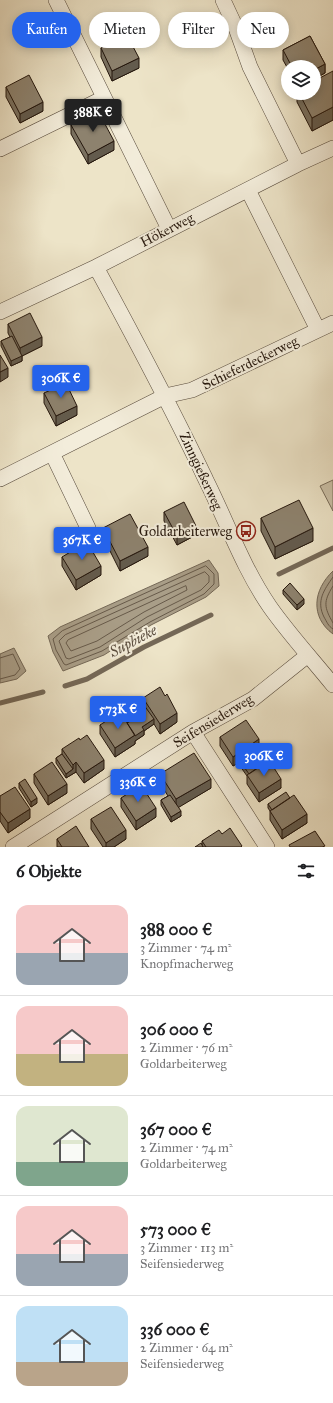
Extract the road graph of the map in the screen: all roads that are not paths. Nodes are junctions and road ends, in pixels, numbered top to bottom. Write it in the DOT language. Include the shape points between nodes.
graph roads {
  1 [pos="56,0"];
  2 [pos="223,0"];
  3 [pos="104,98"];
  4 [pos="0,148"];
  5 [pos="333,148"];
  6 [pos="298,164"];
  7 [pos="248,190"];
  8 [pos="169,229"];
  9 [pos="96,267"];
  10 [pos="0,312"];
  11 [pos="333,323"];
  12 [pos="318,330"];
  13 [pos="165,396"];
  14 [pos="52,453"];
  15 [pos="0,479"];
  16 [pos="88,528"];
  17 [pos="308,655"];
  18 [pos="333,684"];
  19 [pos="193,732"];
  20 [pos="13,847"];
  21 [pos="267,847"];
  1 -- 3 [label="street"];
  2 -- 6 [label="street" via="250,67"];
  3 -- 4 [label="street"];
  3 -- 8 [label="street"];
  5 -- 6 [label="street, Hökerweg"];
  6 -- 7 [label="street, Hökerweg"];
  7 -- 8 [label="street, Hökerweg"];
  7 -- 12 [label="street"];
  8 -- 9 [label="street, Hökerweg"];
  9 -- 10 [label="street, Hökerweg"];
  9 -- 13 [label="street, Zinngießerweg"];
  11 -- 12 [label="street, Schieferdeckerweg"];
  12 -- 13 [label="street, Schieferdeckerweg" via="192,390"];
  13 -- 14 [label="street"];
  13 -- 17 [label="street, Zinngießerweg" via="258,588"];
  14 -- 15 [label="street"];
  14 -- 16 [label="street"];
  17 -- 18 [label="street, Zinngießerweg"];
  17 -- 19 [label="street, Seifensiederweg" via="253,699"];
  19 -- 20 [label="street, Seifensiederweg"];
  19 -- 21 [label="street"];
}
